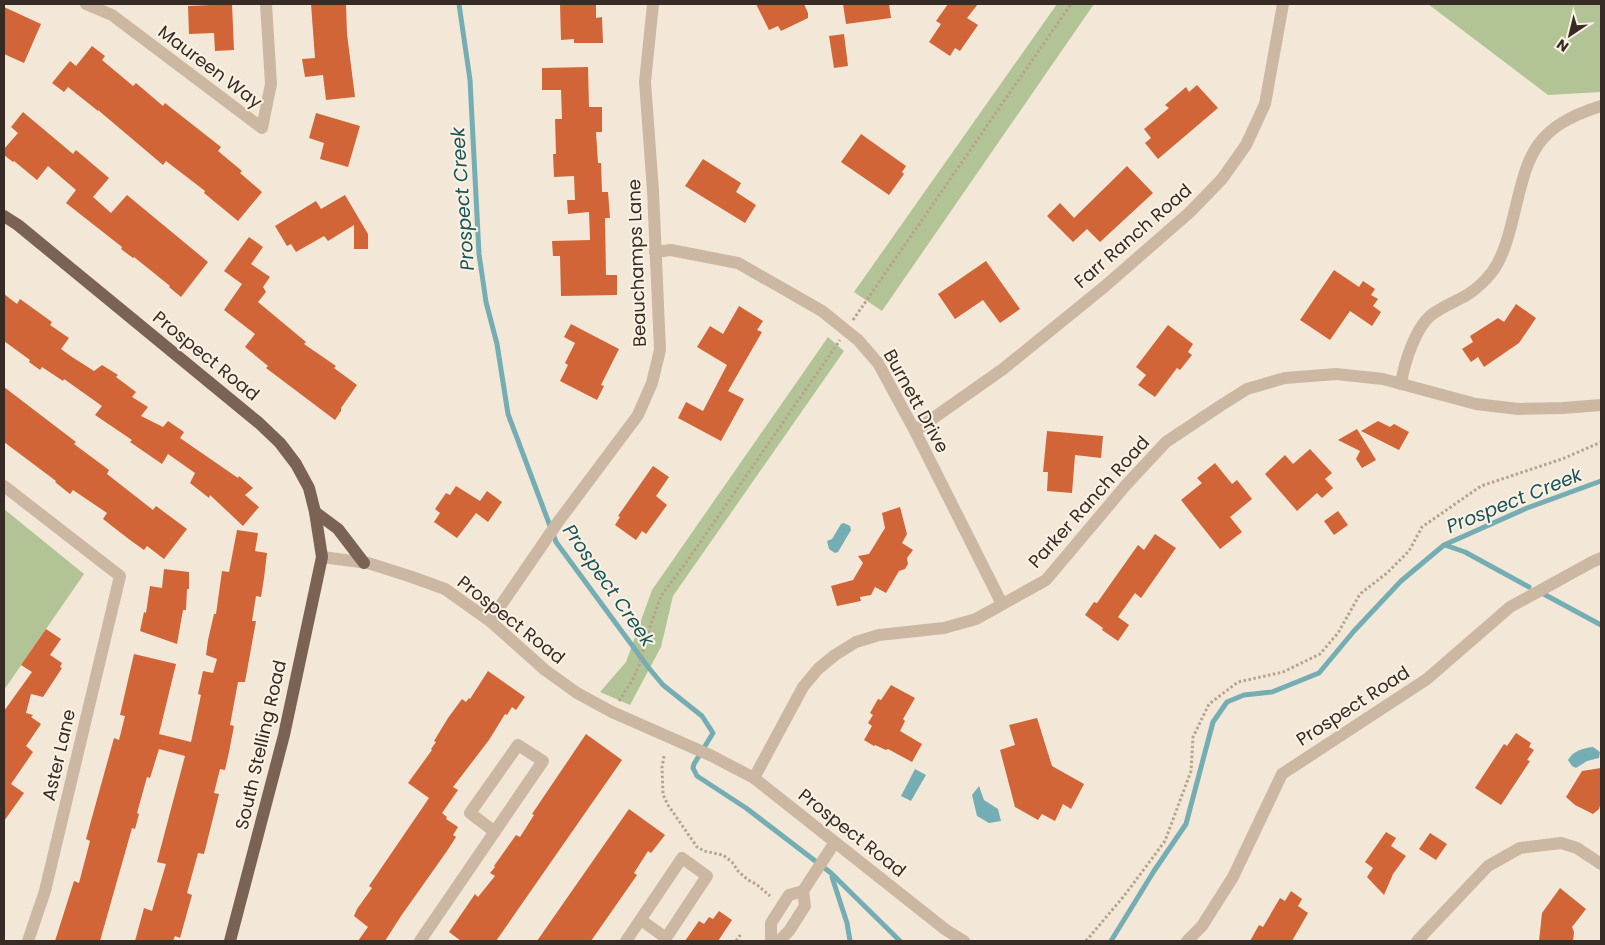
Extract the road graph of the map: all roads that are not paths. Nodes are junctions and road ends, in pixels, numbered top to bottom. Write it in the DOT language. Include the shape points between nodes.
graph roads {
  1 [pos="86,4"];
  2 [pos="266,4"];
  3 [pos="653,4"];
  4 [pos="1283,4"];
  5 [pos="1601,106"];
  6 [pos="4,216"];
  7 [pos="655,252"];
  8 [pos="1401,384"];
  9 [pos="1601,405"];
  10 [pos="915,431"];
  11 [pos="4,486"];
  12 [pos="315,512"];
  13 [pos="322,557"];
  14 [pos="364,563"];
  15 [pos="1598,563"];
  16 [pos="1002,604"];
  17 [pos="490,621"];
  18 [pos="754,778"];
  19 [pos="495,832"];
  20 [pos="835,842"];
  21 [pos="1601,864"];
  22 [pos="803,892"];
  23 [pos="641,920"];
  24 [pos="28,941"];
  25 [pos="230,941"];
  26 [pos="420,941"];
  27 [pos="626,941"];
  28 [pos="771,941"];
  29 [pos="779,941"];
  30 [pos="964,941"];
  31 [pos="1187,941"];
  32 [pos="1417,941"];
  1 -- 2 [label="street, Maureen Way" via="112,16 262,128 271,84"];
  3 -- 7 [label="street, Beauchamps Lane" via="645,82"];
  4 -- 10 [label="street, Farr Ranch Road" via="1265,104 1246,145 1222,179 1190,212 1104,287 1003,369"];
  5 -- 8 [label="street" via="1558,124 1539,141 1527,164 1505,247 1493,271 1469,294 1432,314 1415,337"];
  6 -- 12 [label="main road, Prospect Road" via="280,442 309,488"];
  7 -- 10 [label="street, Burnett Drive" via="671,250 738,263 822,311 858,340 878,363"];
  7 -- 17 [label="street, Beauchamps Lane" via="660,350 652,383 638,414 546,538"];
  8 -- 9 [label="street, Parker Ranch Road" via="1476,404 1509,408"];
  8 -- 16 [label="street, Parker Ranch Road" via="1336,374 1285,378 1247,389 1166,442 1046,580"];
  10 -- 16 [label="street, Burnett Drive"];
  11 -- 24 [label="street, Aster Lane" via="120,576 45,891"];
  12 -- 13 [label="main road, Prospect Road"];
  12 -- 14 [label="main road" via="338,529"];
  13 -- 14 [label="street, Prospect Road"];
  13 -- 25 [label="main road, South Stelling Road" via="284,735"];
  14 -- 17 [label="street, Prospect Road" via="412,576 445,590"];
  15 -- 31 [label="street, Prospect Road" via="1510,607 1427,679 1282,774 1233,877 1202,926"];
  16 -- 18 [label="street, Parker Ranch Road" via="976,619 944,628 879,635 856,642 835,655 803,687"];
  17 -- 18 [label="street, Prospect Road" via="545,670 577,693"];
  18 -- 20 [label="street, Prospect Road"];
  19 -- 19 [label="street" via="543,762 518,745 470,814"];
  19 -- 26 [label="street"];
  20 -- 22 [label="street"];
  20 -- 30 [label="street, Prospect Road"];
  21 -- 32 [label="street" via="1577,848 1561,843 1520,848 1488,866"];
  22 -- 28 [label="street" via="789,895 771,923"];
  22 -- 29 [label="street" via="806,906 790,931"];
  23 -- 23 [label="street" via="682,858 707,876 666,938"];
  23 -- 27 [label="street"];
}
